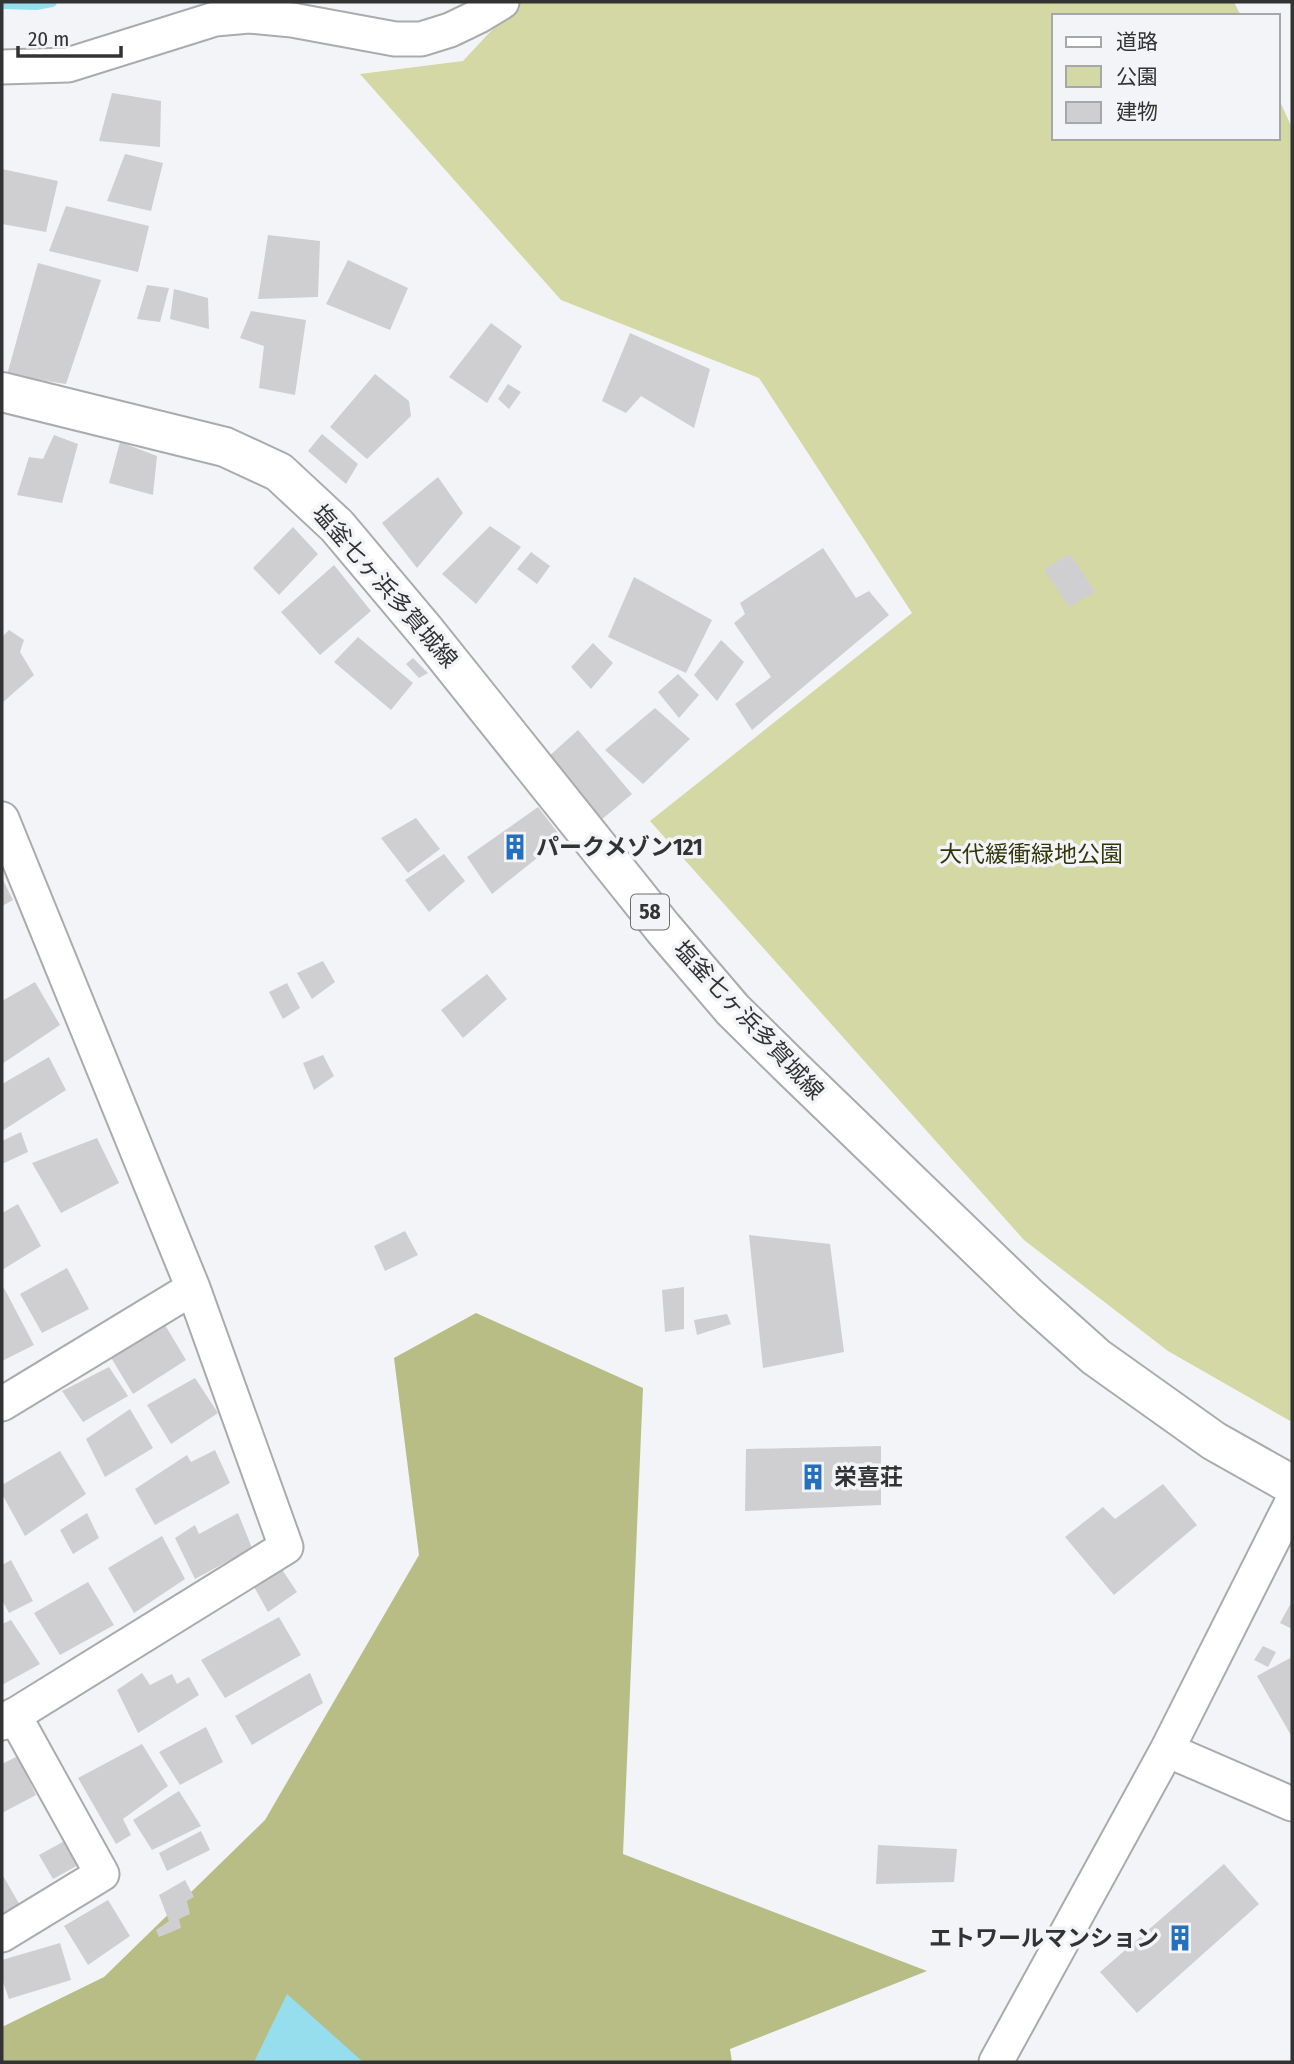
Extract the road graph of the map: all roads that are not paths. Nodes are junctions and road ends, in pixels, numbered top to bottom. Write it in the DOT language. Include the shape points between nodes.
graph roads {
  1 [pos="502,2"];
  2 [pos="2,68"];
  3 [pos="2,392"];
  4 [pos="2,819"];
  5 [pos="192,1288"];
  6 [pos="2,1404"];
  7 [pos="1292,1485"];
  8 [pos="1292,1502"];
  9 [pos="8,1719"];
  10 [pos="1167,1750"];
  11 [pos="1292,1804"];
  12 [pos="2,1935"];
  13 [pos="996,2062"];
  1 -- 2 [label="street" via="450,30 421,39 249,16 215,19 68,65"];
  3 -- 7 [label="main road, 塩釜七ヶ浜多賀城線 / 58" via="225,447 279,472 337,526 663,928 733,1010 794,1071 1096,1357 1214,1441"];
  4 -- 5 [label="street"];
  5 -- 6 [label="street"];
  5 -- 9 [label="street" via="286,1546"];
  8 -- 10 [label="street"];
  9 -- 12 [label="street" via="102,1874"];
  10 -- 11 [label="street"];
  10 -- 13 [label="street"];
}
